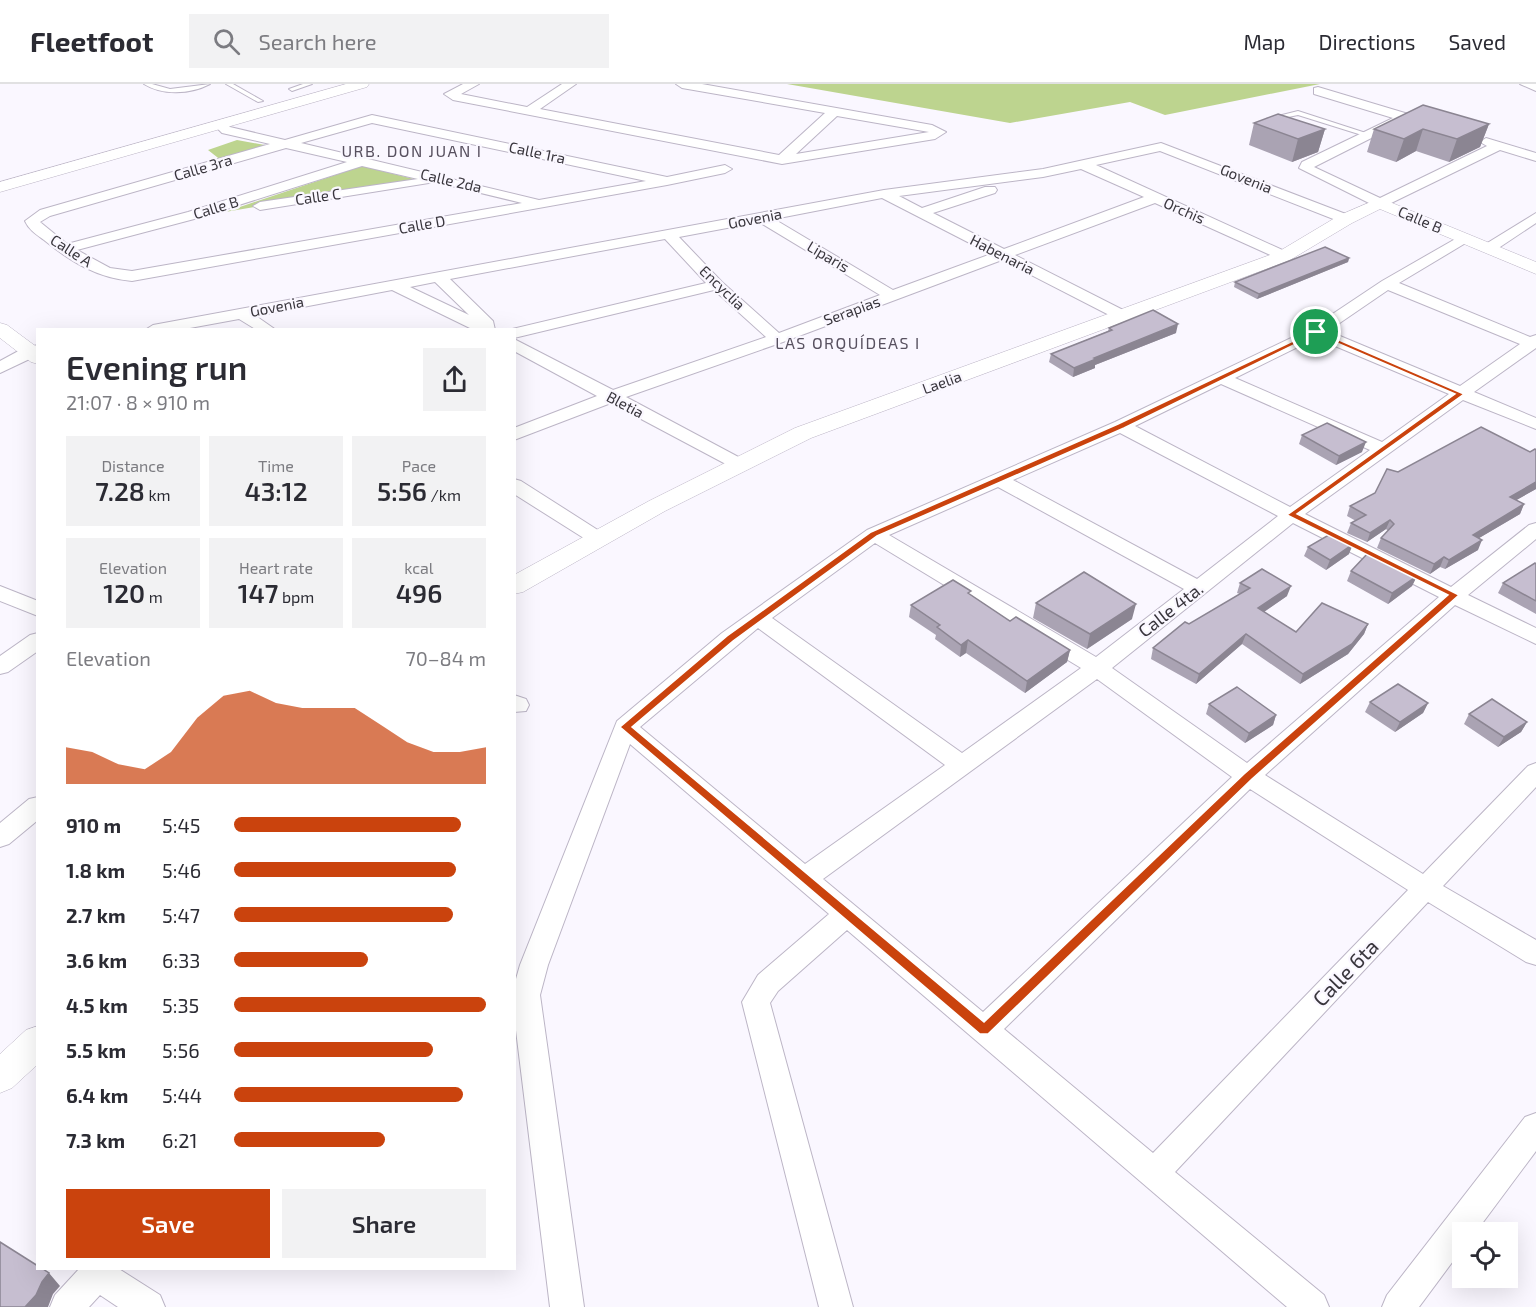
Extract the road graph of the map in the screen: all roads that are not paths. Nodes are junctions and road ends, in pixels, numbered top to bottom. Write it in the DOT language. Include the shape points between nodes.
graph roads {
  1 [pos="147,84"];
  2 [pos="207,84"];
  3 [pos="229,84"];
  4 [pos="309,84"];
  5 [pos="362,84"];
  6 [pos="473,84"];
  7 [pos="570,84"];
  8 [pos="682,84"];
  9 [pos="1526,84"];
  10 [pos="295,87"];
  11 [pos="1536,87"];
  12 [pos="1318,91"];
  13 [pos="260,101"];
  14 [pos="529,111"];
  15 [pos="836,111"];
  16 [pos="1404,117"];
  17 [pos="372,119"];
  18 [pos="1258,122"];
  19 [pos="1425,124"];
  20 [pos="220,125"];
  21 [pos="1367,135"];
  22 [pos="1477,139"];
  23 [pos="285,144"];
  24 [pos="1498,146"];
  25 [pos="1536,157"];
  26 [pos="782,160"];
  27 [pos="364,161"];
  28 [pos="1084,165"];
  29 [pos="725,170"];
  30 [pos="1043,173"];
  31 [pos="443,179"];
  32 [pos="667,181"];
  33 [pos="0,187"];
  34 [pos="884,194"];
  35 [pos="1155,198"];
  36 [pos="543,203"];
  37 [pos="1380,203"];
  38 [pos="920,213"];
  39 [pos="193,215"];
  40 [pos="1536,217"];
  41 [pos="34,218"];
  42 [pos="763,218"];
  43 [pos="1346,219"];
  44 [pos="669,235"];
  45 [pos="1464,238"];
  46 [pos="1489,248"];
  47 [pos="65,249"];
  48 [pos="1002,255"];
  49 [pos="1284,256"];
  50 [pos="1536,269"];
  51 [pos="118,277"];
  52 [pos="439,277"];
  53 [pos="1387,284"];
  54 [pos="394,285"];
  55 [pos="717,285"];
  56 [pos="892,296"];
  57 [pos="242,314"];
  58 [pos="1121,315"];
  59 [pos="164,328"];
  60 [pos="264,328"];
  61 [pos="483,328"];
  62 [pos="492,328"];
  63 [pos="0,329"];
  64 [pos="1316,332"];
  65 [pos="516,333"];
  66 [pos="777,339"];
  67 [pos="1534,342"];
  68 [pos="516,345"];
  69 [pos="35,353"];
  70 [pos="0,368"];
  71 [pos="1220,377"];
  72 [pos="1461,394"];
  73 [pos="610,397"];
  74 [pos="1536,424"];
  75 [pos="1121,426"];
  76 [pos="516,434"];
  77 [pos="1383,449"];
  78 [pos="737,464"];
  79 [pos="998,479"];
  80 [pos="516,486"];
  81 [pos="1291,515"];
  82 [pos="1536,529"];
  83 [pos="874,534"];
  84 [pos="597,538"];
  85 [pos="516,585"];
  86 [pos="1198,588"];
  87 [pos="0,593"];
  88 [pos="1454,595"];
  89 [pos="36,608"];
  90 [pos="758,618"];
  91 [pos="1536,637"];
  92 [pos="36,641"];
  93 [pos="0,667"];
  94 [pos="1097,668"];
  95 [pos="625,727"];
  96 [pos="961,765"];
  97 [pos="1536,772"];
  98 [pos="1248,776"];
  99 [pos="36,808"];
  100 [pos="0,837"];
  101 [pos="805,878"];
  102 [pos="1427,889"];
  103 [pos="847,914"];
  104 [pos="1536,954"];
  105 [pos="984,1030"];
  106 [pos="36,1043"];
  107 [pos="0,1077"];
  108 [pos="1536,1126"];
  109 [pos="1154,1173"];
  110 [pos="98,1271"];
  111 [pos="68,1307"];
  112 [pos="148,1307"];
  113 [pos="567,1307"];
  114 [pos="836,1307"];
  115 [pos="1312,1307"];
  116 [pos="1399,1307"];
  1 -- 2 [label="lane" via="174,92"];
  3 -- 13 [label="lane"];
  4 -- 10 [label="lane"];
  5 -- 20 [label="street"];
  6 -- 14 [label="street" via="450,94"];
  7 -- 14 [label="street"];
  8 -- 15 [label="street"];
  9 -- 11 [label="street"];
  12 -- 16 [label="street"];
  14 -- 26 [label="street"];
  15 -- 26 [label="street"];
  15 -- 26 [label="street" via="940,132"];
  16 -- 19 [label="street"];
  16 -- 21 [label="street"];
  17 -- 23 [label="street, Calle 3ra"];
  17 -- 32 [label="street, Calle 1ra"];
  18 -- 21 [label="lane" via="1298,112"];
  20 -- 23 [label="street, Calle 2da" via="226,130"];
  20 -- 33 [label="street"];
  21 -- 37 [label="street, Calle B" via="1306,168"];
  22 -- 24 [label="street"];
  23 -- 27 [label="street, Calle 2da"];
  23 -- 41 [label="street, Calle 3ra"];
  24 -- 25 [label="street"];
  24 -- 37 [label="street"];
  27 -- 31 [label="street, Calle 2da"];
  27 -- 39 [label="street, Calle B"];
  28 -- 30 [label="street, Govenia"];
  28 -- 35 [label="street, Orchis"];
  28 -- 43 [label="street, Govenia" via="1161,147"];
  29 -- 32 [label="street, Calle D"];
  30 -- 34 [label="street, Govenia"];
  30 -- 38 [label="street"];
  31 -- 36 [label="street, Calle 2da"];
  31 -- 39 [label="street, Calle C"];
  32 -- 36 [label="street, Calle D"];
  34 -- 38 [label="street, Habenaria"];
  34 -- 42 [label="street, Govenia"];
  35 -- 48 [label="street, Serapias"];
  35 -- 49 [label="street, Orchis"];
  36 -- 51 [label="street, Calle D"];
  37 -- 43 [label="street, Laelia"];
  37 -- 45 [label="street, Calle B"];
  38 -- 48 [label="street, Habenaria"];
  39 -- 47 [label="street, Calle B"];
  40 -- 46 [label="street"];
  41 -- 47 [label="street, Calle A" via="33,224"];
  42 -- 44 [label="street, Govenia"];
  42 -- 56 [label="street, Liparis"];
  43 -- 49 [label="street, Laelia"];
  44 -- 52 [label="street, Govenia"];
  44 -- 55 [label="street, Encyclia"];
  45 -- 46 [label="street, Calle B"];
  45 -- 53 [label="street"];
  46 -- 50 [label="street, Calle B"];
  47 -- 51 [label="street, Calle A"];
  48 -- 56 [label="street, Serapias"];
  48 -- 58 [label="street, Habenaria"];
  49 -- 58 [label="street, Laelia"];
  52 -- 54 [label="street, Govenia"];
  52 -- 62 [label="street"];
  53 -- 64 [label="street"];
  53 -- 67 [label="street"];
  54 -- 57 [label="street, Govenia"];
  54 -- 61 [label="street"];
  55 -- 65 [label="street"];
  55 -- 66 [label="street, Encyclia"];
  56 -- 66 [label="street, Serapias"];
  57 -- 59 [label="street, Govenia"];
  57 -- 60 [label="street"];
  58 -- 78 [label="street, Laelia" via="803,433"];
  63 -- 69 [label="street"];
  64 -- 71 [label="street"];
  64 -- 72 [label="street"];
  66 -- 73 [label="street, Serapias"];
  67 -- 72 [label="street, Calle 4ta."];
  68 -- 73 [label="street, Bletia"];
  69 -- 70 [label="street"];
  71 -- 75 [label="street"];
  71 -- 77 [label="street"];
  72 -- 74 [label="street"];
  72 -- 77 [label="street, Calle 4ta."];
  73 -- 76 [label="street, Serapias"];
  73 -- 78 [label="street, Bletia"];
  75 -- 79 [label="street"];
  75 -- 81 [label="street"];
  77 -- 81 [label="street, Calle 4ta."];
  78 -- 84 [label="street, Laelia"];
  79 -- 83 [label="street"];
  79 -- 86 [label="street"];
  80 -- 84 [label="street"];
  81 -- 86 [label="street, Calle 4ta."];
  81 -- 88 [label="street"];
  82 -- 88 [label="street"];
  83 -- 90 [label="street"];
  83 -- 94 [label="street"];
  84 -- 85 [label="street, Laelia"];
  86 -- 94 [label="street, Calle 4ta."];
  87 -- 89 [label="street"];
  88 -- 91 [label="street"];
  88 -- 98 [label="street"];
  90 -- 95 [label="street"];
  90 -- 96 [label="street"];
  92 -- 93 [label="street"];
  94 -- 96 [label="street, Calle 4ta."];
  94 -- 98 [label="street"];
  95 -- 101 [label="street"];
  95 -- 113 [label="street" via="526,995"];
  96 -- 101 [label="street, Calle 4ta."];
  97 -- 102 [label="street, Calle 6ta"];
  98 -- 102 [label="street"];
  98 -- 105 [label="street"];
  99 -- 100 [label="street"];
  101 -- 103 [label="street"];
  102 -- 104 [label="street"];
  102 -- 109 [label="street, Calle 6ta"];
  103 -- 105 [label="street"];
  103 -- 114 [label="street" via="768,983 756,1002"];
  105 -- 109 [label="street"];
  106 -- 107 [label="street"];
  108 -- 116 [label="street"];
  109 -- 115 [label="street"];
  110 -- 111 [label="street"];
  110 -- 112 [label="street"];
}
